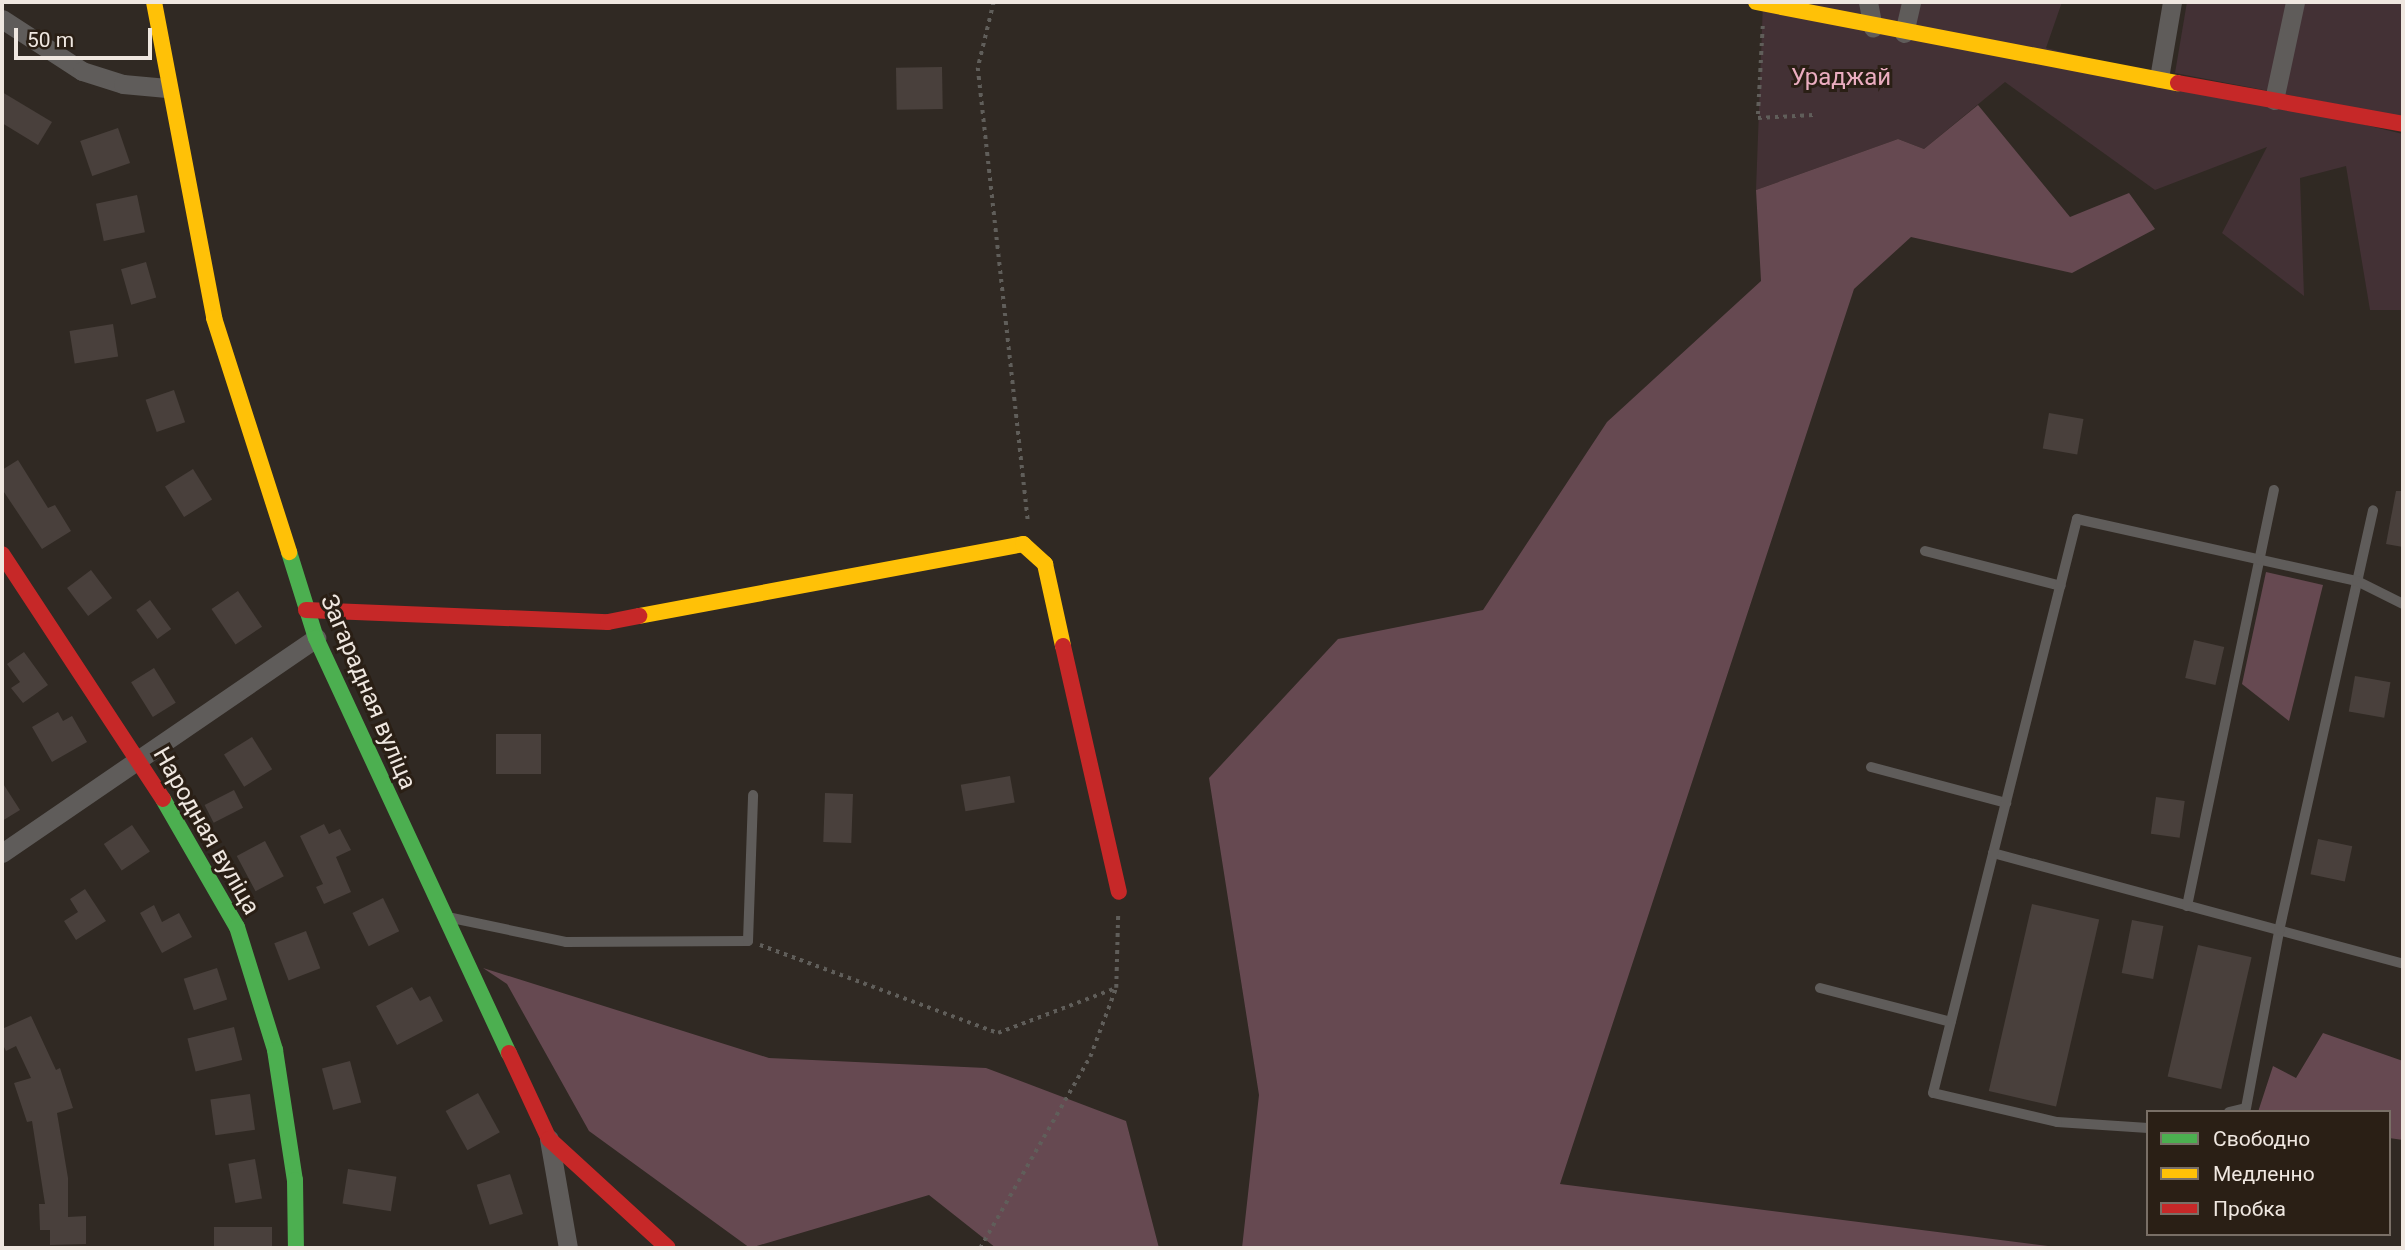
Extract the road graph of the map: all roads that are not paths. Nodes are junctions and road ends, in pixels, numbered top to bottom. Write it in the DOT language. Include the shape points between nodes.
graph roads {
  1 [pos="154,2"];
  2 [pos="1868,2"];
  3 [pos="1911,2"];
  4 [pos="2172,2"];
  5 [pos="2295,2"];
  6 [pos="1760,4"];
  7 [pos="2,19"];
  8 [pos="1873,28"];
  9 [pos="1904,33"];
  10 [pos="2159,78"];
  11 [pos="167,88"];
  12 [pos="2274,100"];
  13 [pos="2403,124"];
  14 [pos="2274,490"];
  15 [pos="2373,509"];
  16 [pos="1925,551"];
  17 [pos="2,554"];
  18 [pos="2260,560"];
  19 [pos="2357,581"];
  20 [pos="2061,586"];
  21 [pos="2403,604"];
  22 [pos="306,610"];
  23 [pos="316,639"];
  24 [pos="141,761"];
  25 [pos="1871,766"];
  26 [pos="753,795"];
  27 [pos="2006,803"];
  28 [pos="2,853"];
  29 [pos="1993,853"];
  30 [pos="1119,892"];
  31 [pos="2187,906"];
  32 [pos="443,916"];
  33 [pos="2279,931"];
  34 [pos="2403,964"];
  35 [pos="1820,988"];
  36 [pos="1951,1022"];
  37 [pos="2237,1110"];
  38 [pos="2146,1128"];
  39 [pos="549,1139"];
  40 [pos="296,1248"];
  41 [pos="568,1248"];
  42 [pos="668,1248"];
  1 -- 11 [label="street, Загарадная вуліца"];
  2 -- 8 [label="street"];
  3 -- 9 [label="street"];
  4 -- 10 [label="street"];
  5 -- 12 [label="street"];
  6 -- 8 [label="street"];
  7 -- 11 [label="street" via="82,71 123,84"];
  8 -- 9 [label="street"];
  9 -- 10 [label="street"];
  10 -- 12 [label="street"];
  11 -- 22 [label="street, Загарадная вуліца" via="214,318"];
  12 -- 13 [label="street"];
  14 -- 18 [label="lane"];
  15 -- 19 [label="lane"];
  16 -- 20 [label="lane"];
  17 -- 24 [label="street, Народная вуліца"];
  18 -- 19 [label="lane"];
  18 -- 20 [label="lane" via="2077,519"];
  18 -- 31 [label="lane"];
  19 -- 21 [label="lane"];
  19 -- 33 [label="lane"];
  20 -- 27 [label="lane"];
  22 -- 23 [label="street, Загарадная вуліца"];
  22 -- 30 [label="street" via="608,622 1015,542 1031,547 1045,564"];
  23 -- 24 [label="street"];
  23 -- 32 [label="street, Загарадная вуліца"];
  24 -- 28 [label="street"];
  24 -- 40 [label="street, Народная вуліца" via="237,927 275,1050 295,1180"];
  25 -- 27 [label="lane"];
  26 -- 32 [label="lane" via="748,941 566,942"];
  27 -- 29 [label="lane"];
  29 -- 31 [label="lane"];
  29 -- 36 [label="lane"];
  31 -- 33 [label="lane"];
  32 -- 39 [label="street, Загарадная вуліца"];
  33 -- 34 [label="lane"];
  33 -- 37 [label="lane" via="2246,1108"];
  35 -- 36 [label="lane"];
  36 -- 38 [label="lane" via="1933,1093 2057,1122"];
  39 -- 41 [label="street"];
  39 -- 42 [label="street, Загарадная вуліца"];
}
